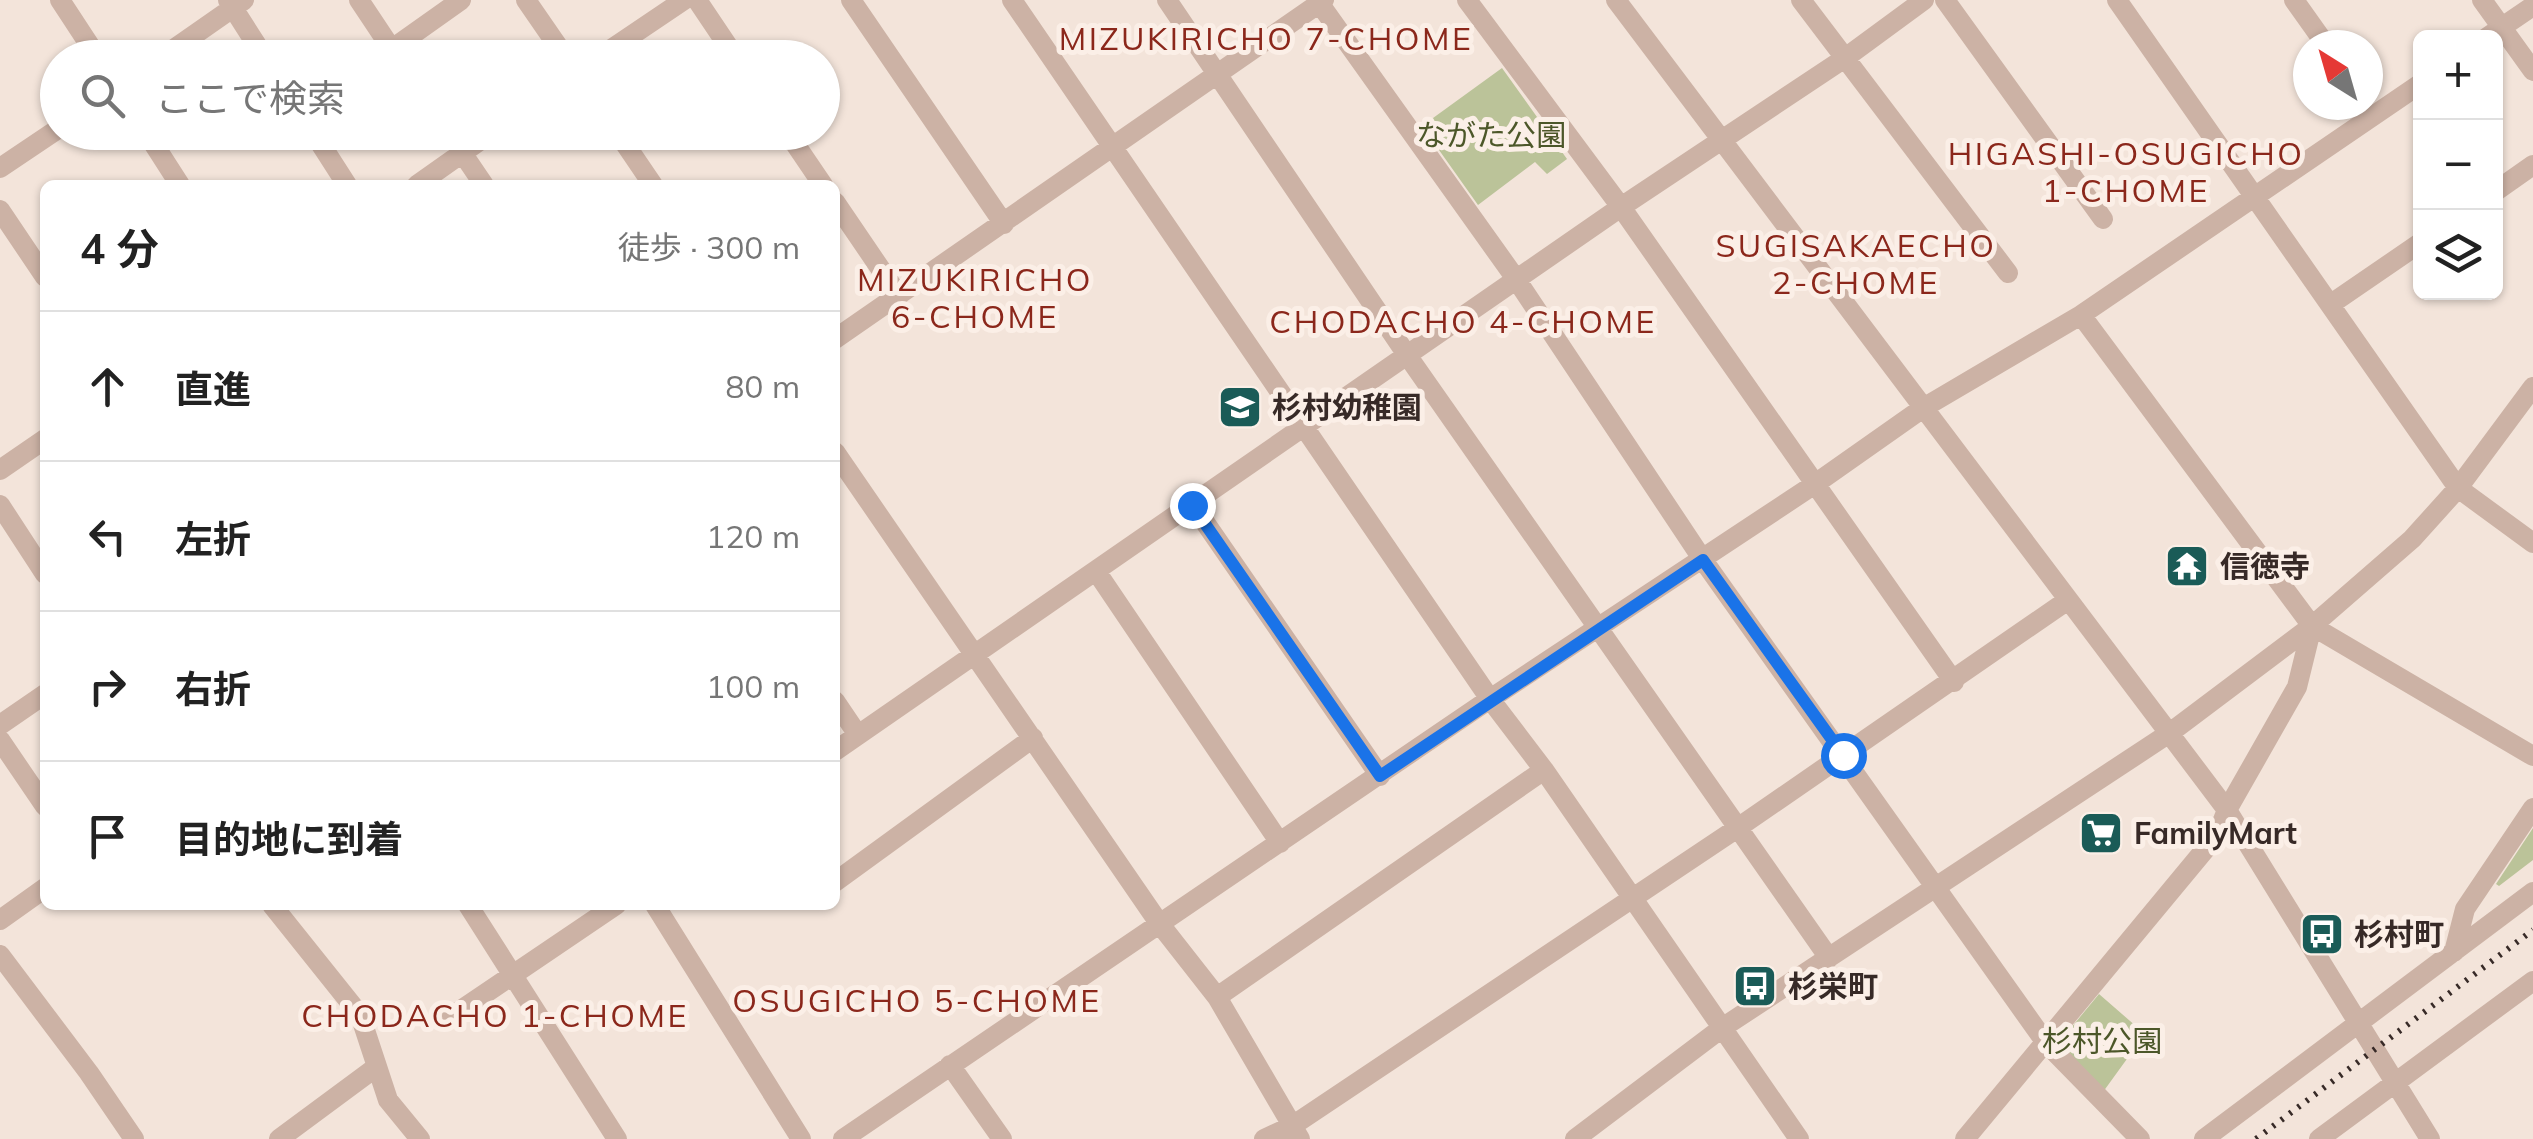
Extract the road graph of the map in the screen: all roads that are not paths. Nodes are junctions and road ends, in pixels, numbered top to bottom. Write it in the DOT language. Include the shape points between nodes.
graph roads {
  1 [pos="60,0"];
  2 [pos="359,0"];
  3 [pos="461,0"];
  4 [pos="526,0"];
  5 [pos="684,0"];
  6 [pos="696,0"];
  7 [pos="851,0"];
  8 [pos="1012,0"];
  9 [pos="1167,0"];
  10 [pos="1466,0"];
  11 [pos="1616,0"];
  12 [pos="1802,0"];
  13 [pos="1924,0"];
  14 [pos="1945,0"];
  15 [pos="2116,0"];
  16 [pos="2294,0"];
  17 [pos="2482,0"];
  18 [pos="1320,1"];
  19 [pos="235,3"];
  20 [pos="2533,6"];
  21 [pos="2315,30"];
  22 [pos="2492,30"];
  23 [pos="2496,30"];
  24 [pos="86,40"];
  25 [pos="185,40"];
  26 [pos="255,40"];
  27 [pos="385,40"];
  28 [pos="410,40"];
  29 [pos="554,40"];
  30 [pos="625,40"];
  31 [pos="724,40"];
  32 [pos="2503,42"];
  33 [pos="1846,58"];
  34 [pos="2533,70"];
  35 [pos="1217,74"];
  36 [pos="2413,87"];
  37 [pos="2383,102"];
  38 [pos="2357,120"];
  39 [pos="1721,139"];
  40 [pos="40,140"];
  41 [pos="1111,149"];
  42 [pos="158,150"];
  43 [pos="325,150"];
  44 [pos="459,150"];
  45 [pos="467,150"];
  46 [pos="629,150"];
  47 [pos="799,150"];
  48 [pos="462,154"];
  49 [pos="2533,166"];
  50 [pos="0,168"];
  51 [pos="177,180"];
  52 [pos="344,180"];
  53 [pos="424,180"];
  54 [pos="480,180"];
  55 [pos="650,180"];
  56 [pos="820,180"];
  57 [pos="2503,186"];
  58 [pos="2255,195"];
  59 [pos="1621,207"];
  60 [pos="840,209"];
  61 [pos="0,210"];
  62 [pos="2104,220"];
  63 [pos="1004,224"];
  64 [pos="2413,247"];
  65 [pos="40,270"];
  66 [pos="2008,273"];
  67 [pos="1516,279"];
  68 [pos="899,296"];
  69 [pos="2331,304"];
  70 [pos="2081,314"];
  71 [pos="840,336"];
  72 [pos="1407,355"];
  73 [pos="2533,387"];
  74 [pos="1922,408"];
  75 [pos="1304,428"];
  76 [pos="40,442"];
  77 [pos="840,459"];
  78 [pos="0,470"];
  79 [pos="1815,484"];
  80 [pos="2458,488"];
  81 [pos="1192,505"];
  82 [pos="0,506"];
  83 [pos="2533,543"];
  84 [pos="1703,560"];
  85 [pos="40,566"];
  86 [pos="1096,571"];
  87 [pos="2068,600"];
  88 [pos="2312,626"];
  89 [pos="1597,628"];
  90 [pos="973,654"];
  91 [pos="1954,682"];
  92 [pos="40,697"];
  93 [pos="1490,700"];
  94 [pos="840,708"];
  95 [pos="0,725"];
  96 [pos="2170,732"];
  97 [pos="858,735"];
  98 [pos="1033,738"];
  99 [pos="0,740"];
  100 [pos="840,748"];
  101 [pos="1843,755"];
  102 [pos="2533,756"];
  103 [pos="1544,770"];
  104 [pos="1380,776"];
  105 [pos="40,799"];
  106 [pos="2533,808"];
  107 [pos="2227,810"];
  108 [pos="1736,830"];
  109 [pos="1280,843"];
  110 [pos="840,878"];
  111 [pos="1936,887"];
  112 [pos="40,892"];
  113 [pos="2533,892"];
  114 [pos="1630,898"];
  115 [pos="276,910"];
  116 [pos="471,910"];
  117 [pos="609,910"];
  118 [pos="658,910"];
  119 [pos="0,920"];
  120 [pos="1159,924"];
  121 [pos="2454,952"];
  122 [pos="0,956"];
  123 [pos="1829,958"];
  124 [pos="514,974"];
  125 [pos="2533,980"];
  126 [pos="1216,997"];
  127 [pos="452,1016"];
  128 [pos="2358,1023"];
  129 [pos="1722,1028"];
  130 [pos="2046,1043"];
  131 [pos="950,1064"];
  132 [pos="375,1068"];
  133 [pos="2394,1081"];
  134 [pos="1296,1132"];
  135 [pos="134,1139"];
  136 [pos="280,1139"];
  137 [pos="420,1139"];
  138 [pos="617,1139"];
  139 [pos="801,1139"];
  140 [pos="843,1139"];
  141 [pos="1002,1139"];
  142 [pos="1264,1139"];
  143 [pos="1575,1139"];
  144 [pos="1799,1139"];
  145 [pos="1965,1139"];
  146 [pos="2140,1139"];
  147 [pos="2204,1139"];
  148 [pos="2319,1139"];
  149 [pos="2430,1139"];
  1 -- 24 [label="street"];
  2 -- 27 [label="street"];
  3 -- 28 [label="street"];
  4 -- 29 [label="street"];
  5 -- 30 [label="street"];
  6 -- 31 [label="street"];
  7 -- 63 [label="street"];
  8 -- 41 [label="street"];
  9 -- 35 [label="street"];
  10 -- 59 [label="street"];
  11 -- 39 [label="street"];
  12 -- 33 [label="street"];
  13 -- 33 [label="street"];
  14 -- 62 [label="street"];
  15 -- 58 [label="street"];
  16 -- 21 [label="street"];
  17 -- 22 [label="street"];
  18 -- 35 [label="street"];
  18 -- 67 [label="street"];
  19 -- 25 [label="street"];
  19 -- 26 [label="street"];
  20 -- 23 [label="street"];
  32 -- 34 [label="street"];
  33 -- 39 [label="street"];
  33 -- 66 [label="street"];
  35 -- 41 [label="street"];
  35 -- 72 [label="street"];
  36 -- 37 [label="street"];
  38 -- 58 [label="street"];
  39 -- 59 [label="street"];
  39 -- 74 [label="street"];
  40 -- 50 [label="street"];
  41 -- 63 [label="street"];
  41 -- 75 [label="street"];
  42 -- 51 [label="street"];
  43 -- 52 [label="street"];
  44 -- 48 [label="street"];
  45 -- 48 [label="street"];
  46 -- 55 [label="street"];
  47 -- 56 [label="street"];
  48 -- 53 [label="street"];
  48 -- 54 [label="street"];
  49 -- 57 [label="street"];
  58 -- 69 [label="street"];
  58 -- 70 [label="street"];
  59 -- 67 [label="street"];
  59 -- 79 [label="street"];
  60 -- 68 [label="street"];
  61 -- 65 [label="street"];
  63 -- 68 [label="street"];
  64 -- 69 [label="street"];
  67 -- 72 [label="street"];
  67 -- 84 [label="street"];
  68 -- 71 [label="street"];
  69 -- 80 [label="street"];
  70 -- 74 [label="street"];
  70 -- 88 [label="street"];
  72 -- 75 [label="street"];
  72 -- 89 [label="street"];
  73 -- 80 [label="street"];
  74 -- 79 [label="street"];
  74 -- 87 [label="street"];
  75 -- 81 [label="street"];
  75 -- 93 [label="street"];
  76 -- 78 [label="street"];
  77 -- 90 [label="street"];
  79 -- 84 [label="street"];
  79 -- 91 [label="street"];
  80 -- 83 [label="street"];
  80 -- 88 [label="street" via="2412,539"];
  81 -- 86 [label="street"];
  81 -- 104 [label="street"];
  82 -- 85 [label="street"];
  84 -- 89 [label="street"];
  84 -- 101 [label="street"];
  86 -- 90 [label="street"];
  86 -- 109 [label="street"];
  87 -- 91 [label="street"];
  87 -- 96 [label="street"];
  88 -- 96 [label="street"];
  88 -- 102 [label="street"];
  88 -- 107 [label="street" via="2297,687"];
  89 -- 93 [label="street"];
  89 -- 108 [label="street"];
  90 -- 97 [label="street"];
  90 -- 98 [label="street"];
  91 -- 101 [label="street"];
  92 -- 95 [label="street"];
  93 -- 103 [label="street"];
  93 -- 104 [label="street"];
  94 -- 97 [label="street"];
  96 -- 107 [label="street"];
  96 -- 111 [label="street"];
  97 -- 100 [label="street"];
  98 -- 110 [label="street"];
  98 -- 120 [label="street"];
  99 -- 105 [label="street"];
  101 -- 108 [label="street"];
  101 -- 111 [label="street"];
  103 -- 114 [label="street"];
  103 -- 126 [label="street"];
  104 -- 109 [label="street"];
  106 -- 121 [label="street" via="2465,909"];
  107 -- 128 [label="street"];
  107 -- 130 [label="street" via="2217,835"];
  108 -- 114 [label="street"];
  108 -- 123 [label="street"];
  109 -- 120 [label="street"];
  111 -- 123 [label="street"];
  111 -- 130 [label="street"];
  112 -- 119 [label="street"];
  113 -- 121 [label="street"];
  114 -- 129 [label="street"];
  114 -- 134 [label="street"];
  115 -- 132 [label="street" via="360,1015"];
  116 -- 124 [label="street"];
  117 -- 124 [label="street"];
  118 -- 139 [label="street"];
  120 -- 126 [label="street"];
  120 -- 131 [label="street"];
  121 -- 128 [label="street"];
  122 -- 135 [label="street"];
  123 -- 129 [label="street"];
  124 -- 127 [label="street"];
  124 -- 138 [label="street"];
  125 -- 133 [label="street"];
  126 -- 134 [label="street"];
  128 -- 133 [label="street"];
  128 -- 147 [label="street"];
  129 -- 143 [label="street"];
  129 -- 144 [label="street"];
  130 -- 145 [label="street"];
  130 -- 146 [label="street"];
  131 -- 140 [label="street"];
  131 -- 141 [label="street"];
  132 -- 136 [label="street"];
  132 -- 137 [label="street" via="388,1100"];
  133 -- 148 [label="street"];
  133 -- 149 [label="street"];
  134 -- 142 [label="street"];
}
